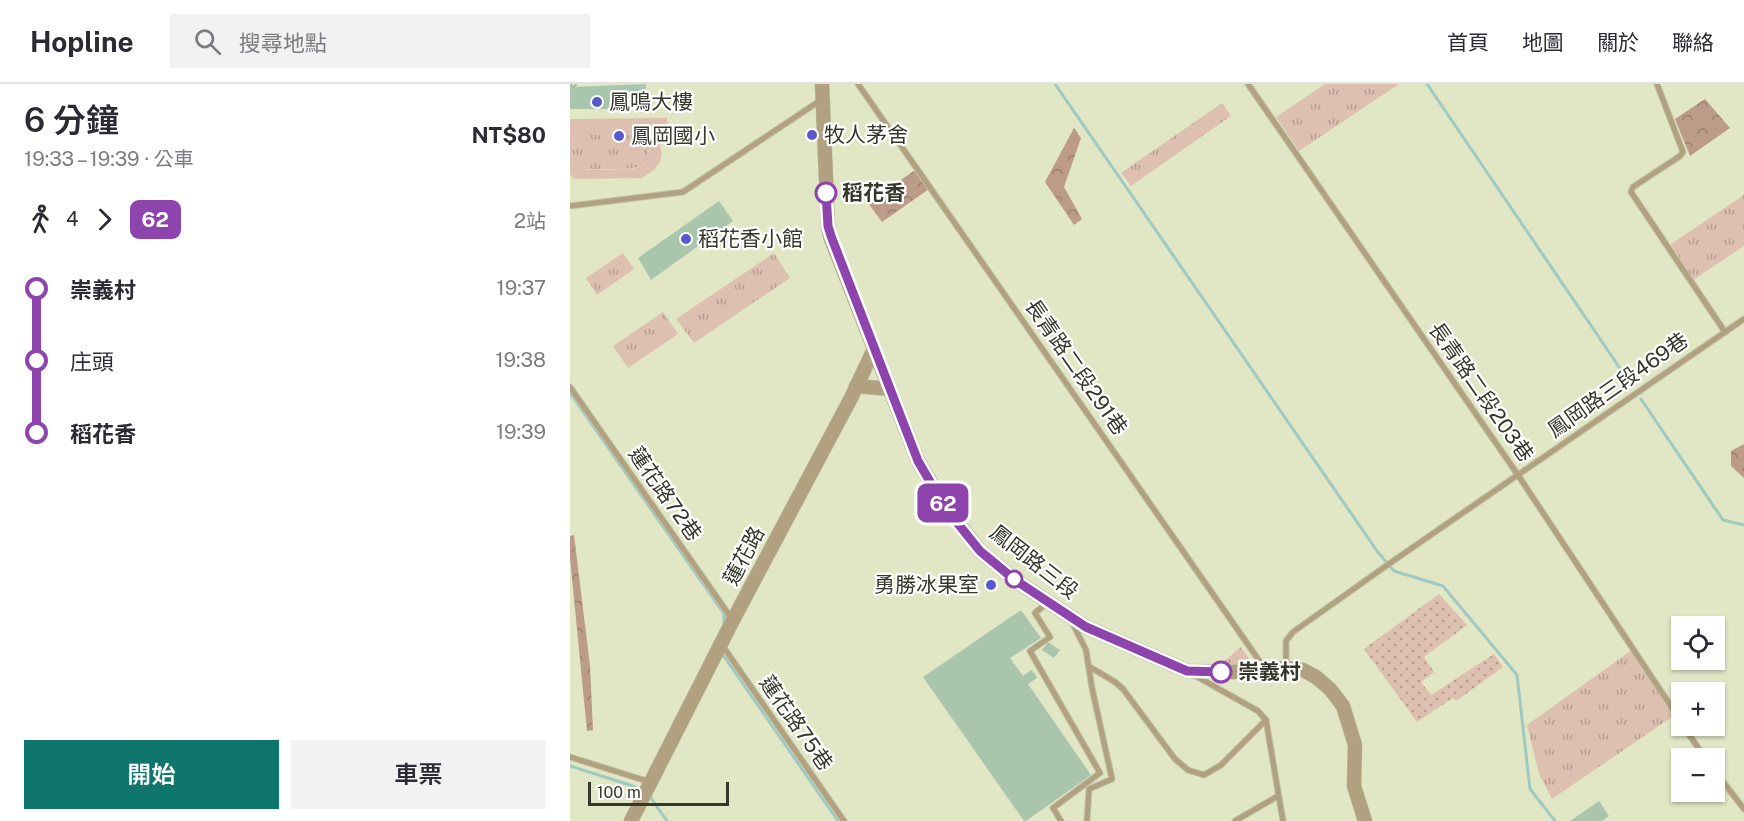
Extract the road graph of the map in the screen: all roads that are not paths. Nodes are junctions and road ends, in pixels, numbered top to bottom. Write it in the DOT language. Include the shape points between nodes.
graph roads {
  1 [pos="822,84"];
  2 [pos="858,84"];
  3 [pos="1248,84"];
  4 [pos="1657,84"];
  5 [pos="823,99"];
  6 [pos="570,206"];
  7 [pos="1744,319"];
  8 [pos="1725,332"];
  9 [pos="874,349"];
  10 [pos="570,387"];
  11 [pos="856,387"];
  12 [pos="890,389"];
  13 [pos="1518,475"];
  14 [pos="1048,602"];
  15 [pos="1070,616"];
  16 [pos="733,620"];
  17 [pos="721,645"];
  18 [pos="1090,667"];
  19 [pos="1286,668"];
  20 [pos="1266,669"];
  21 [pos="1187,671"];
  22 [pos="1671,708"];
  23 [pos="1266,720"];
  24 [pos="570,757"];
  25 [pos="651,782"];
  26 [pos="1725,784"];
  27 [pos="1278,796"];
  28 [pos="1744,809"];
  29 [pos="631,821"];
  30 [pos="844,821"];
  31 [pos="1061,821"];
  32 [pos="1087,821"];
  33 [pos="1236,821"];
  34 [pos="1283,821"];
  35 [pos="1365,821"];
  1 -- 5 [label="street, 鳳岡路三段"];
  2 -- 20 [label="lane, 長青路二段291巷"];
  3 -- 13 [label="lane, 長青路二段203巷"];
  4 -- 8 [label="lane" via="1683,152 1631,192"];
  5 -- 6 [label="lane" via="683,192"];
  5 -- 9 [label="street, 鳳岡路三段" via="828,226"];
  7 -- 8 [label="lane, 鳳岡路三段469巷"];
  8 -- 13 [label="lane, 鳳岡路三段469巷"];
  9 -- 11 [label="street, 蓮花路"];
  9 -- 12 [label="street, 鳳岡路三段"];
  10 -- 16 [label="lane, 蓮花路72巷"];
  11 -- 12 [label="street"];
  11 -- 16 [label="street, 蓮花路"];
  12 -- 14 [label="street, 鳳岡路三段" via="918,461 946,509 980,551"];
  13 -- 19 [label="lane, 鳳岡路三段469巷" via="1293,632 1286,641"];
  13 -- 22 [label="lane, 長青路二段203巷"];
  14 -- 15 [label="street, 鳳岡路三段"];
  14 -- 31 [label="lane" via="1035,613 1050,637 1030,651 1100,773 1053,808"];
  15 -- 18 [label="lane"];
  15 -- 21 [label="street, 鳳岡路三段" via="1086,627"];
  16 -- 17 [label="street, 蓮花路"];
  17 -- 25 [label="street, 蓮花路"];
  17 -- 30 [label="lane, 蓮花路75巷"];
  18 -- 23 [label="lane" via="1123,689 1175,759 1188,770 1204,775 1221,765"];
  18 -- 32 [label="lane" via="1112,779 1089,789"];
  19 -- 20 [label="street, 鳳岡路三段"];
  19 -- 35 [label="street, 鳳岡路三段" via="1316,677 1343,706 1355,745 1354,786"];
  20 -- 21 [label="street, 鳳岡路三段"];
  21 -- 23 [label="lane" via="1258,711"];
  23 -- 27 [label="lane"];
  24 -- 25 [label="lane"];
  25 -- 29 [label="street, 蓮花路"];
  26 -- 28 [label="lane"];
  27 -- 33 [label="lane"];
  27 -- 34 [label="lane"];
}
